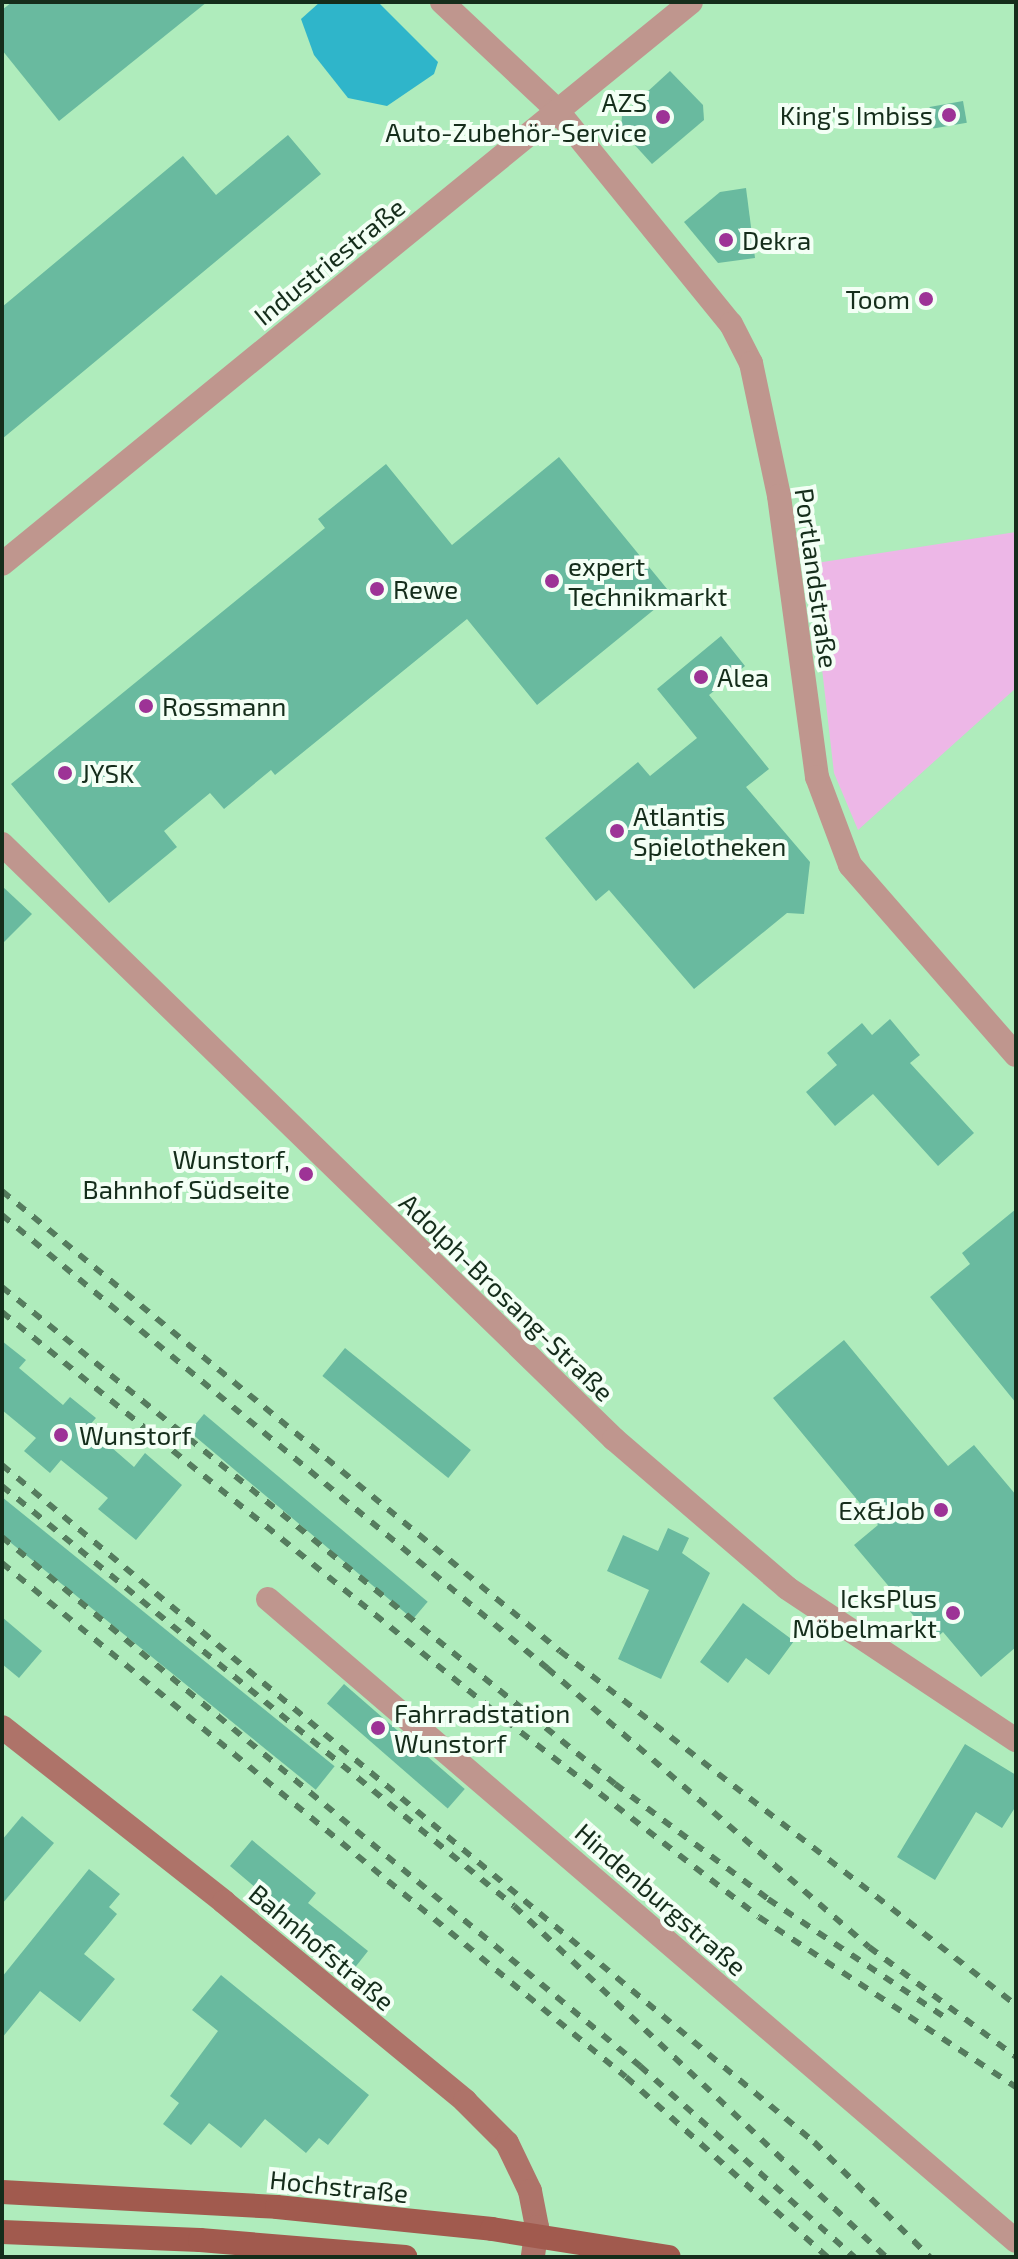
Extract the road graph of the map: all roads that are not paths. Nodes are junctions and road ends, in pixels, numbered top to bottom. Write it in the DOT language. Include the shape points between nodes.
graph roads {
  1 [pos="442,2"];
  2 [pos="691,2"];
  3 [pos="556,109"];
  4 [pos="2,564"];
  5 [pos="2,844"];
  6 [pos="1016,1055"];
  7 [pos="268,1599"];
  8 [pos="2,1727"];
  9 [pos="1016,1740"];
  10 [pos="2,2192"];
  11 [pos="2,2232"];
  12 [pos="1016,2241"];
  13 [pos="405,2257"];
  14 [pos="533,2257"];
  15 [pos="669,2257"];
  1 -- 3 [label="street, Portlandstraße"];
  2 -- 3 [label="street, Industriestraße"];
  3 -- 4 [label="street, Industriestraße"];
  3 -- 6 [label="street, Portlandstraße" via="711,294 751,363 779,496 817,777 850,865"];
  5 -- 9 [label="street, Adolph-Brosang-Straße" via="614,1439 787,1588"];
  7 -- 12 [label="street, Hindenburgstraße"];
  8 -- 14 [label="street, Bahnhofstraße" via="465,2101 507,2143 530,2191 537,2227"];
  10 -- 15 [label="main road, Hochstraße, bridge" via="277,2207 492,2229"];
  11 -- 13 [label="main road" via="200,2240"];
}
